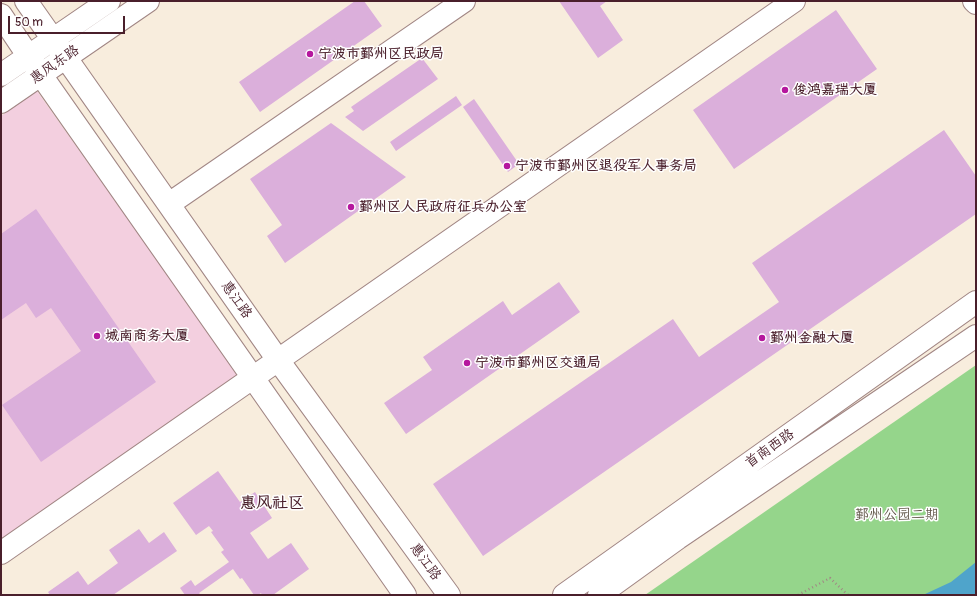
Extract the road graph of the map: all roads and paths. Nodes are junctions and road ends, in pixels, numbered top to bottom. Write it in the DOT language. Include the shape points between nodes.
graph roads {
  1 [pos="26,1"];
  2 [pos="109,1"];
  3 [pos="148,1"];
  4 [pos="464,1"];
  5 [pos="794,1"];
  6 [pos="1,15"];
  7 [pos="53,40"];
  8 [pos="29,56"];
  9 [pos="66,58"];
  10 [pos="1,75"];
  11 [pos="41,75"];
  12 [pos="1,102"];
  13 [pos="169,204"];
  14 [pos="976,302"];
  15 [pos="976,336"];
  16 [pos="278,360"];
  17 [pos="253,377"];
  18 [pos="1,553"];
  19 [pos="405,595"];
  20 [pos="449,595"];
  21 [pos="564,595"];
  22 [pos="599,595"];
  23 [pos="798,595"];
  24 [pos="848,595"];
  1 -- 7 [label="street, 惠江路"];
  2 -- 7 [label="street"];
  3 -- 9 [label="street, 惠风东路"];
  4 -- 13 [label="street"];
  5 -- 16 [label="street"];
  6 -- 8 [label="street"];
  7 -- 8 [label="street"];
  7 -- 9 [label="street, 惠江路"];
  8 -- 10 [label="street"];
  8 -- 11 [label="street"];
  9 -- 11 [label="street, 惠风东路"];
  9 -- 13 [label="street, 惠江路"];
  11 -- 12 [label="street, 惠风东路"];
  11 -- 17 [label="street"];
  13 -- 16 [label="street, 惠江路"];
  14 -- 21 [label="street, 首南西路"];
  15 -- 22 [label="street, 首南西路" via="678,538"];
  16 -- 17 [label="street"];
  16 -- 20 [label="street, 惠江路"];
  17 -- 18 [label="street"];
  17 -- 19 [label="street"];
  23 -- 24 [label="path" via="830,578"];
}
